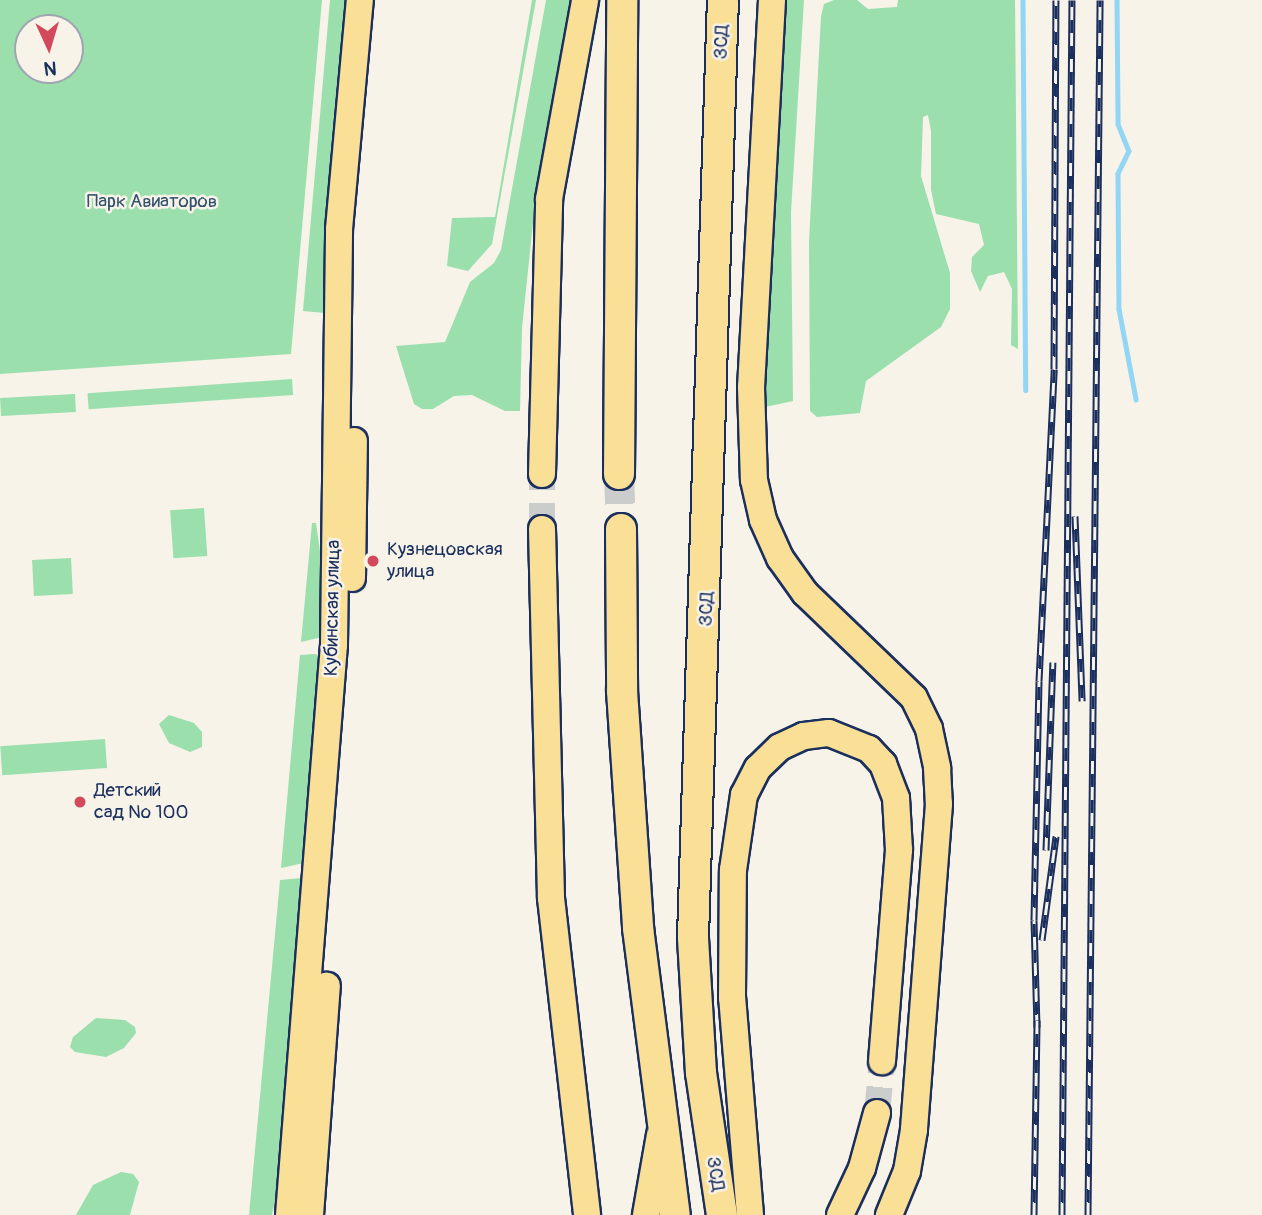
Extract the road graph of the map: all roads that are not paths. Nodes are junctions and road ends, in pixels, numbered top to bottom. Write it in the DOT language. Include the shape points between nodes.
graph roads {
  1 [pos="360,0"];
  2 [pos="377,0"];
  3 [pos="585,0"];
  4 [pos="622,0"];
  5 [pos="723,0"];
  6 [pos="772,0"];
  7 [pos="542,474"];
  8 [pos="619,474"];
  9 [pos="542,529"];
  10 [pos="621,529"];
  11 [pos="936,848"];
  12 [pos="882,1061"];
  13 [pos="877,1113"];
  14 [pos="662,1126"];
  15 [pos="289,1215"];
  16 [pos="310,1215"];
  17 [pos="587,1215"];
  18 [pos="646,1215"];
  19 [pos="675,1215"];
  20 [pos="722,1215"];
  21 [pos="750,1215"];
  22 [pos="841,1215"];
  23 [pos="889,1215"];
  24 [pos="904,1215"];
  1 -- 15 [label="main road, Кубинская улица" via="339,229 334,645"];
  2 -- 16 [label="main road, Кубинская улица" via="356,229 349,658"];
  3 -- 7 [label="main road" via="549,199"];
  4 -- 8 [label="highway"];
  5 -- 20 [label="highway, ЗСД" via="694,988"];
  6 -- 11 [label="main road" via="751,387 754,480 763,520 780,558 805,593 914,698 929,729 937,768"];
  9 -- 17 [label="main road" via="551,898"];
  10 -- 14 [label="highway" via="622,691 638,928"];
  11 -- 23 [label="main road" via="914,1130 907,1171"];
  11 -- 24 [label="main road" via="926,1109 921,1157"];
  12 -- 21 [label="main road" via="899,850 896,798 883,764 869,749 829,733 803,736 779,747 758,768 744,795 732,905 736,1067"];
  13 -- 22 [label="main road" via="862,1168"];
  14 -- 18 [label="main road"];
  14 -- 19 [label="highway"];
}
